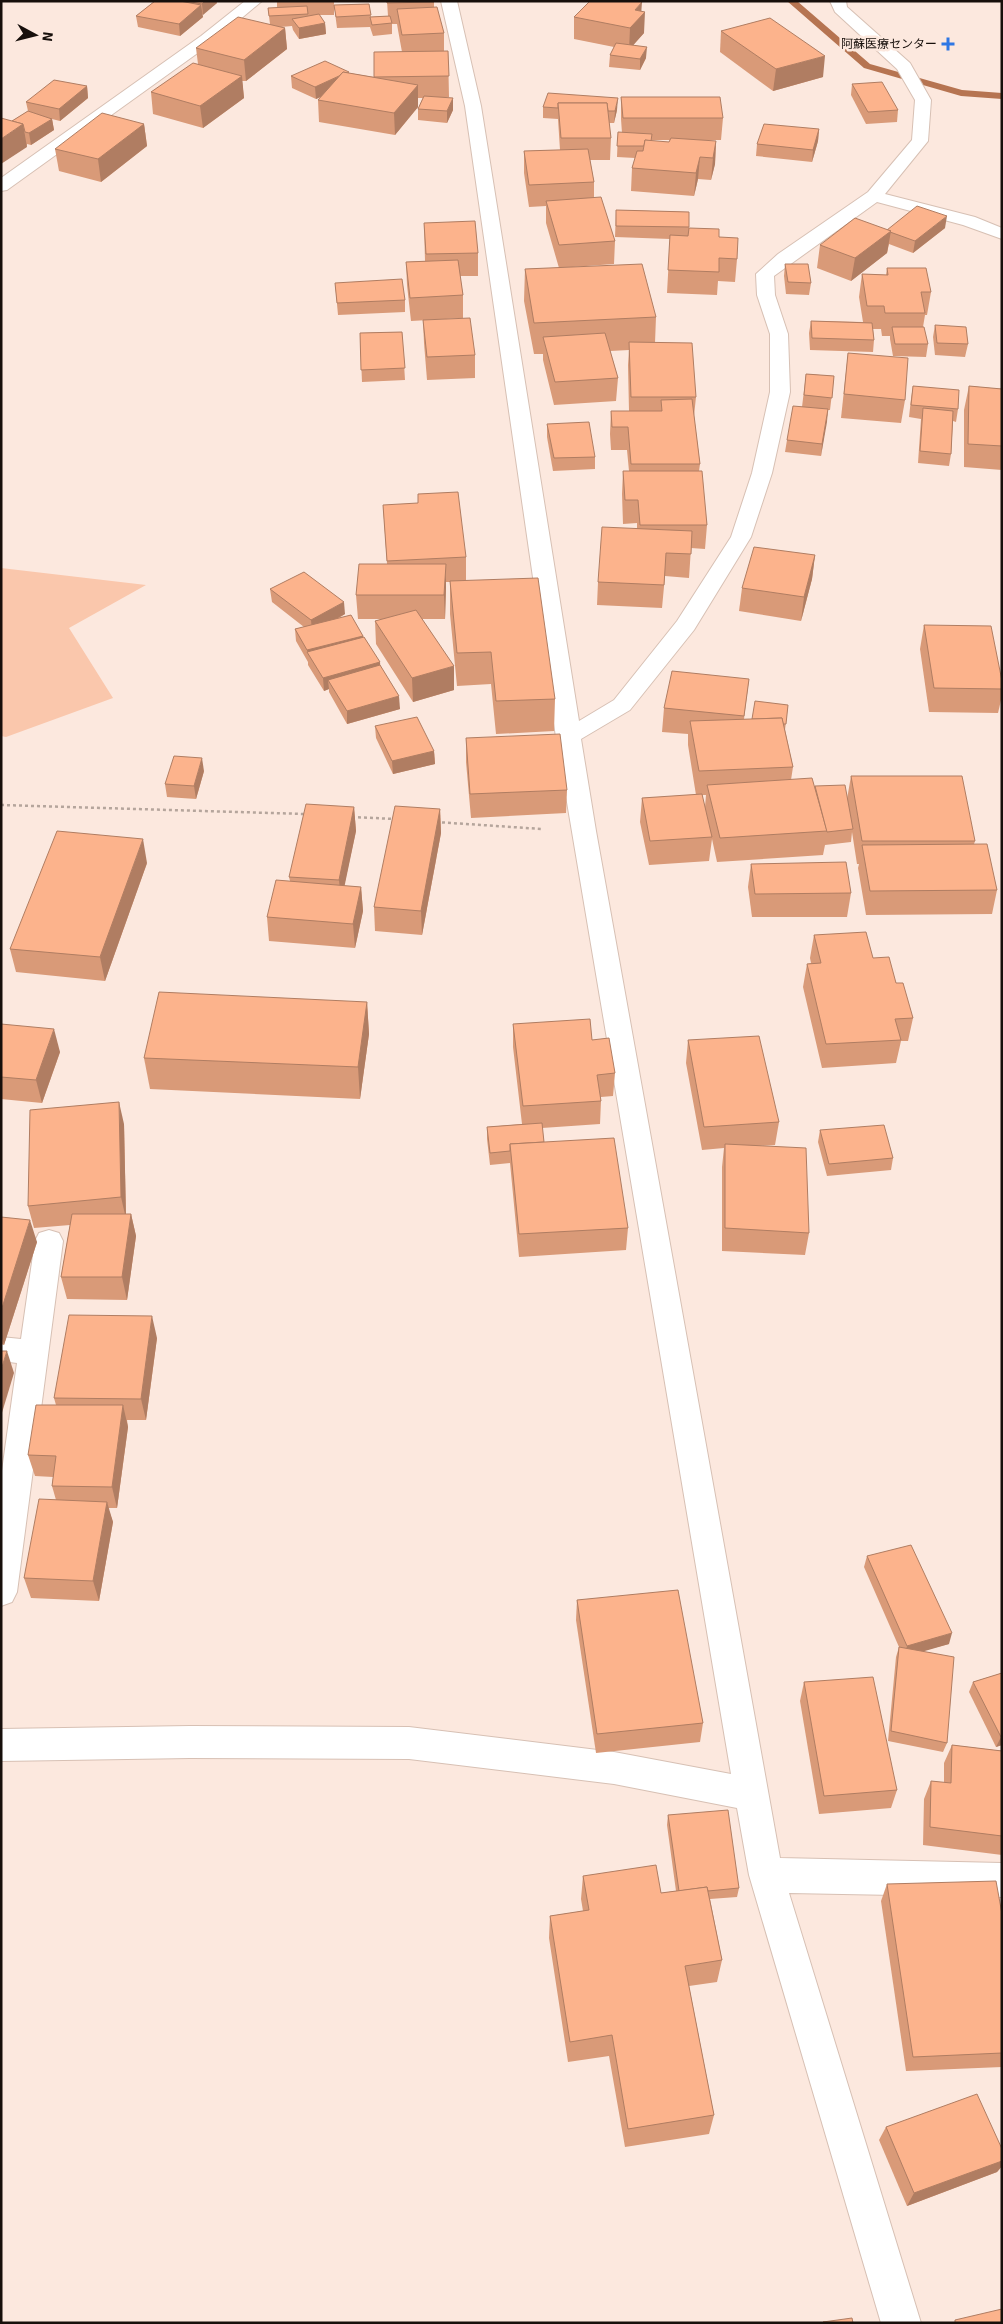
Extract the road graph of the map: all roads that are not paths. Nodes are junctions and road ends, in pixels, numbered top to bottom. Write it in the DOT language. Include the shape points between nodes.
graph roads {
  1 [pos="255,1"];
  2 [pos="449,1"];
  3 [pos="838,1"];
  4 [pos="1,186"];
  5 [pos="874,196"];
  6 [pos="1002,234"];
  7 [pos="568,737"];
  8 [pos="48,1241"];
  9 [pos="1,1350"];
  10 [pos="34,1353"];
  11 [pos="1,1592"];
  12 [pos="1,1745"];
  13 [pos="751,1794"];
  14 [pos="766,1875"];
  15 [pos="1002,1880"];
  16 [pos="902,2323"];
  1 -- 4 [label="street"];
  2 -- 7 [label="street" via="473,106"];
  3 -- 5 [label="street" via="840,9 904,66 923,100 920,141"];
  5 -- 6 [label="street" via="968,221"];
  5 -- 7 [label="street" via="765,274 766,294 779,334 780,392 762,473 742,537 686,625 622,705"];
  7 -- 13 [label="street"];
  8 -- 10 [label="street"];
  9 -- 10 [label="street"];
  10 -- 11 [label="street"];
  12 -- 13 [label="street" via="410,1743 614,1768"];
  13 -- 14 [label="street"];
  14 -- 15 [label="street"];
  14 -- 16 [label="street"];
}
